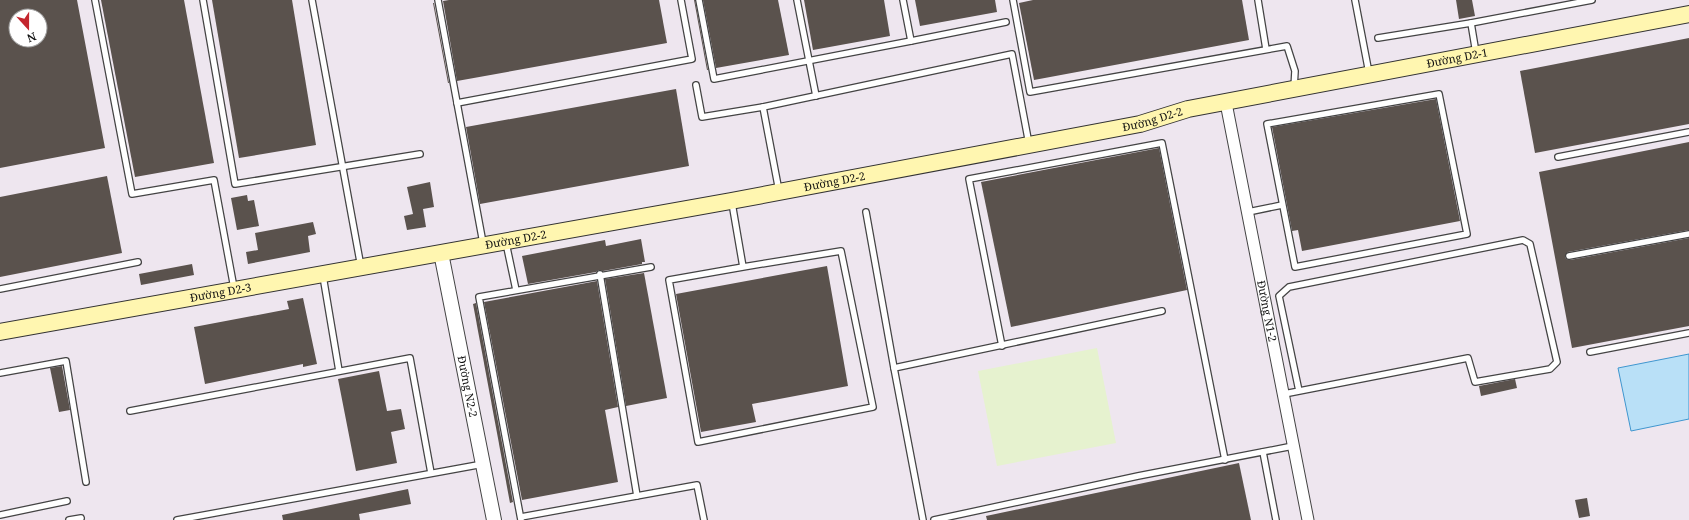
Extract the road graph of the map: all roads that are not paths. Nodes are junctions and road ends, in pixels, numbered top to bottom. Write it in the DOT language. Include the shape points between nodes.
graph roads {
  1 [pos="95,0"];
  2 [pos="203,0"];
  3 [pos="312,0"];
  4 [pos="438,0"];
  5 [pos="681,0"];
  6 [pos="699,0"];
  7 [pos="797,0"];
  8 [pos="903,0"];
  9 [pos="1013,0"];
  10 [pos="1258,0"];
  11 [pos="1355,0"];
  12 [pos="1592,0"];
  13 [pos="1689,14"];
  14 [pos="1006,22"];
  15 [pos="1471,23"];
  16 [pos="1378,38"];
  17 [pos="911,41"];
  18 [pos="1266,49"];
  19 [pos="1476,54"];
  20 [pos="809,61"];
  21 [pos="1370,75"];
  22 [pos="696,85"];
  23 [pos="1294,88"];
  24 [pos="816,96"];
  25 [pos="457,103"];
  26 [pos="1226,103"];
  27 [pos="763,107"];
  28 [pos="1689,132"];
  29 [pos="1029,144"];
  30 [pos="420,154"];
  31 [pos="1558,157"];
  32 [pos="342,167"];
  33 [pos="779,192"];
  34 [pos="731,201"];
  35 [pos="1282,205"];
  36 [pos="866,212"];
  37 [pos="1248,212"];
  38 [pos="1689,234"];
  39 [pos="506,241"];
  40 [pos="483,244"];
  41 [pos="441,254"];
  42 [pos="1569,256"];
  43 [pos="138,262"];
  44 [pos="361,267"];
  45 [pos="651,267"];
  46 [pos="743,267"];
  47 [pos="322,274"];
  48 [pos="600,274"];
  49 [pos="0,290"];
  50 [pos="234,290"];
  51 [pos="516,290"];
  52 [pos="1162,311"];
  53 [pos="0,332"];
  54 [pos="1689,333"];
  55 [pos="1002,346"];
  56 [pos="1590,352"];
  57 [pos="894,368"];
  58 [pos="339,371"];
  59 [pos="0,373"];
  60 [pos="1299,391"];
  61 [pos="1284,394"];
  62 [pos="130,411"];
  63 [pos="1293,446"];
  64 [pos="1263,452"];
  65 [pos="1225,460"];
  66 [pos="483,464"];
  67 [pos="431,473"];
  68 [pos="86,482"];
  69 [pos="638,496"];
  70 [pos="66,502"];
  71 [pos="0,515"];
  72 [pos="81,518"];
  73 [pos="521,518"];
  74 [pos="69,520"];
  75 [pos="177,520"];
  76 [pos="494,520"];
  77 [pos="704,520"];
  78 [pos="923,520"];
  79 [pos="934,520"];
  80 [pos="1276,520"];
  81 [pos="1308,520"];
  1 -- 50 [label="lane" via="132,194 214,180"];
  2 -- 32 [label="lane" via="235,184"];
  3 -- 32 [label="lane"];
  4 -- 25 [label="lane"];
  5 -- 25 [label="lane" via="692,59"];
  6 -- 20 [label="lane" via="714,79"];
  7 -- 20 [label="lane"];
  8 -- 17 [label="lane"];
  9 -- 18 [label="lane" via="1030,92"];
  10 -- 18 [label="lane"];
  11 -- 21 [label="lane"];
  12 -- 15 [label="lane"];
  13 -- 19 [label="main road, Đường D2-1"];
  14 -- 17 [label="lane"];
  15 -- 16 [label="lane"];
  15 -- 19 [label="lane"];
  17 -- 20 [label="lane"];
  18 -- 23 [label="lane" via="1287,46 1295,72"];
  19 -- 21 [label="main road, Đường D2-1"];
  20 -- 24 [label="lane"];
  21 -- 23 [label="main road, Đường D2-1"];
  22 -- 27 [label="lane" via="702,117"];
  23 -- 26 [label="main road, Đường D2-1"];
  24 -- 27 [label="lane"];
  24 -- 29 [label="lane" via="1012,54"];
  25 -- 40 [label="lane"];
  26 -- 29 [label="main road, Đường D2-2" via="1188,109 1140,124"];
  26 -- 37 [label="street, Đường N1-2"];
  27 -- 33 [label="lane"];
  28 -- 31 [label="lane"];
  29 -- 33 [label="main road, Đường D2-2"];
  30 -- 32 [label="lane"];
  32 -- 44 [label="lane"];
  33 -- 34 [label="main road, Đường D2-2"];
  34 -- 39 [label="main road, Đường D2-2"];
  34 -- 46 [label="lane"];
  35 -- 35 [label="lane" via="1294,267 1467,234 1439,94 1266,124"];
  35 -- 37 [label="lane"];
  36 -- 57 [label="lane"];
  37 -- 61 [label="street, Đường N1-2"];
  38 -- 42 [label="lane"];
  39 -- 40 [label="main road, Đường D2-2"];
  39 -- 51 [label="lane"];
  40 -- 41 [label="main road, Đường D2-2"];
  41 -- 44 [label="main road, Đường D2-3"];
  41 -- 66 [label="street, Đường N2-2"];
  43 -- 49 [label="lane"];
  44 -- 47 [label="main road, Đường D2-3"];
  45 -- 48 [label="lane"];
  46 -- 46 [label="lane" via="669,280 698,442 873,407 841,251"];
  47 -- 50 [label="main road, Đường D2-3"];
  47 -- 58 [label="lane"];
  48 -- 51 [label="lane"];
  48 -- 69 [label="lane"];
  50 -- 53 [label="main road, Đường D2-3"];
  51 -- 73 [label="lane" via="479,297"];
  52 -- 55 [label="lane"];
  54 -- 56 [label="lane"];
  55 -- 57 [label="lane"];
  55 -- 65 [label="lane" via="968,179 1162,143"];
  57 -- 78 [label="lane"];
  58 -- 62 [label="lane"];
  58 -- 67 [label="lane" via="410,358"];
  59 -- 68 [label="lane" via="66,361"];
  60 -- 60 [label="lane" via="1279,296 1289,287 1523,240 1530,244 1557,362 1550,369 1475,382 1468,358"];
  60 -- 61 [label="lane"];
  61 -- 63 [label="street, Đường N1-2"];
  63 -- 64 [label="lane"];
  63 -- 81 [label="street, Đường N1-2"];
  64 -- 65 [label="lane"];
  64 -- 80 [label="lane"];
  65 -- 79 [label="lane"];
  66 -- 67 [label="lane"];
  66 -- 76 [label="street, Đường N2-2"];
  67 -- 75 [label="lane"];
  69 -- 73 [label="lane"];
  69 -- 77 [label="lane" via="697,485"];
  70 -- 71 [label="lane"];
  72 -- 74 [label="lane"];
}
